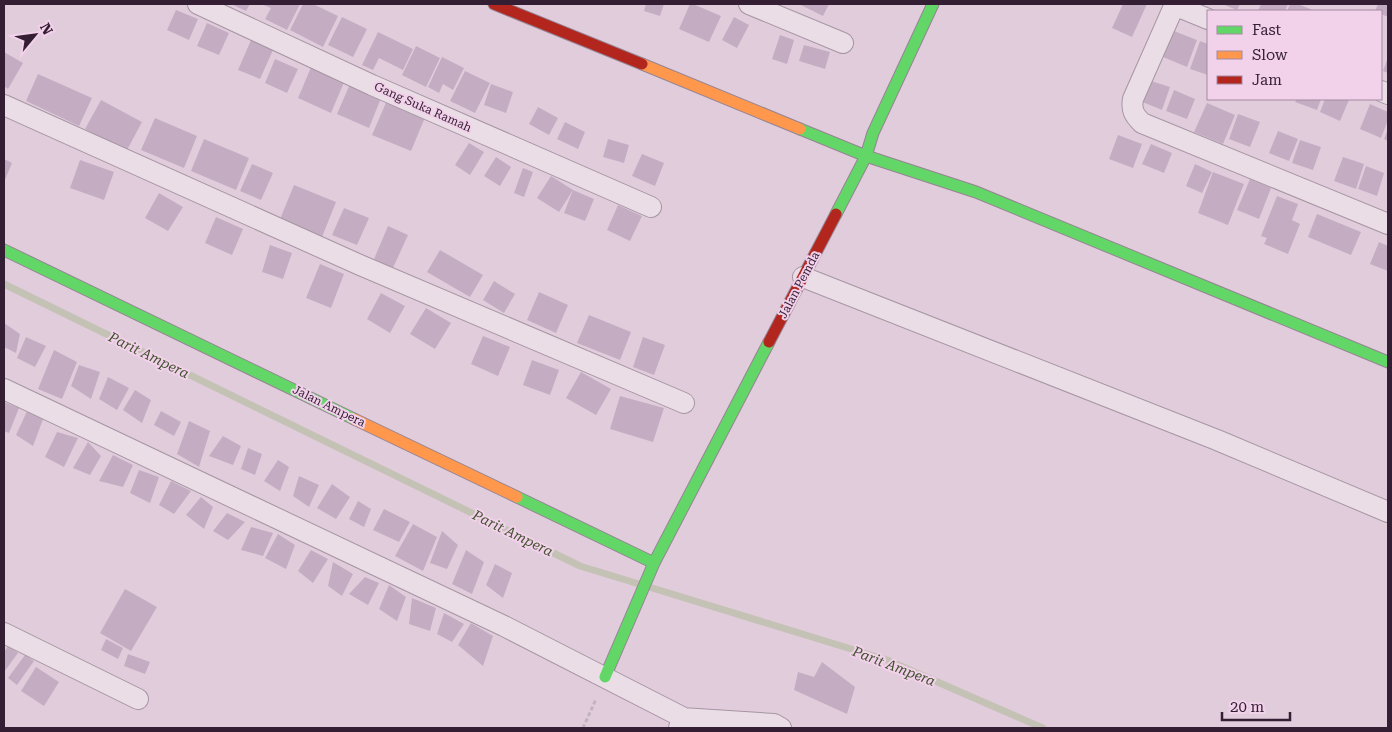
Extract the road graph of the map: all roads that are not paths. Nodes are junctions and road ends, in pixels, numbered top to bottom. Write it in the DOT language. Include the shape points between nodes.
graph roads {
  1 [pos="198,4"];
  2 [pos="494,4"];
  3 [pos="749,4"];
  4 [pos="933,4"];
  5 [pos="1174,4"];
  6 [pos="1207,19"];
  7 [pos="843,43"];
  8 [pos="4,106"];
  9 [pos="866,156"];
  10 [pos="651,207"];
  11 [pos="1388,224"];
  12 [pos="4,250"];
  13 [pos="803,277"];
  14 [pos="1388,362"];
  15 [pos="4,390"];
  16 [pos="684,403"];
  17 [pos="1388,512"];
  18 [pos="651,562"];
  19 [pos="4,633"];
  20 [pos="605,678"];
  21 [pos="138,700"];
  22 [pos="680,723"];
  23 [pos="781,728"];
  1 -- 10 [label="street, Gang Suka Ramah" via="372,85"];
  2 -- 9 [label="street"];
  3 -- 7 [label="street"];
  4 -- 9 [label="street, Jalan Pemda" via="872,133"];
  5 -- 6 [label="street"];
  5 -- 11 [label="street" via="1133,99 1135,116 1142,123"];
  8 -- 16 [label="street" via="360,265"];
  9 -- 13 [label="street, Jalan Pemda"];
  9 -- 14 [label="street" via="976,192"];
  12 -- 18 [label="street, Jalan Ampera"];
  13 -- 17 [label="street" via="1217,440"];
  13 -- 18 [label="street, Jalan Pemda"];
  15 -- 20 [label="street" via="504,626"];
  18 -- 20 [label="street, Jalan Pemda" via="637,606"];
  19 -- 21 [label="street"];
  20 -- 22 [label="street"];
  22 -- 23 [label="street" via="774,724"];
}
